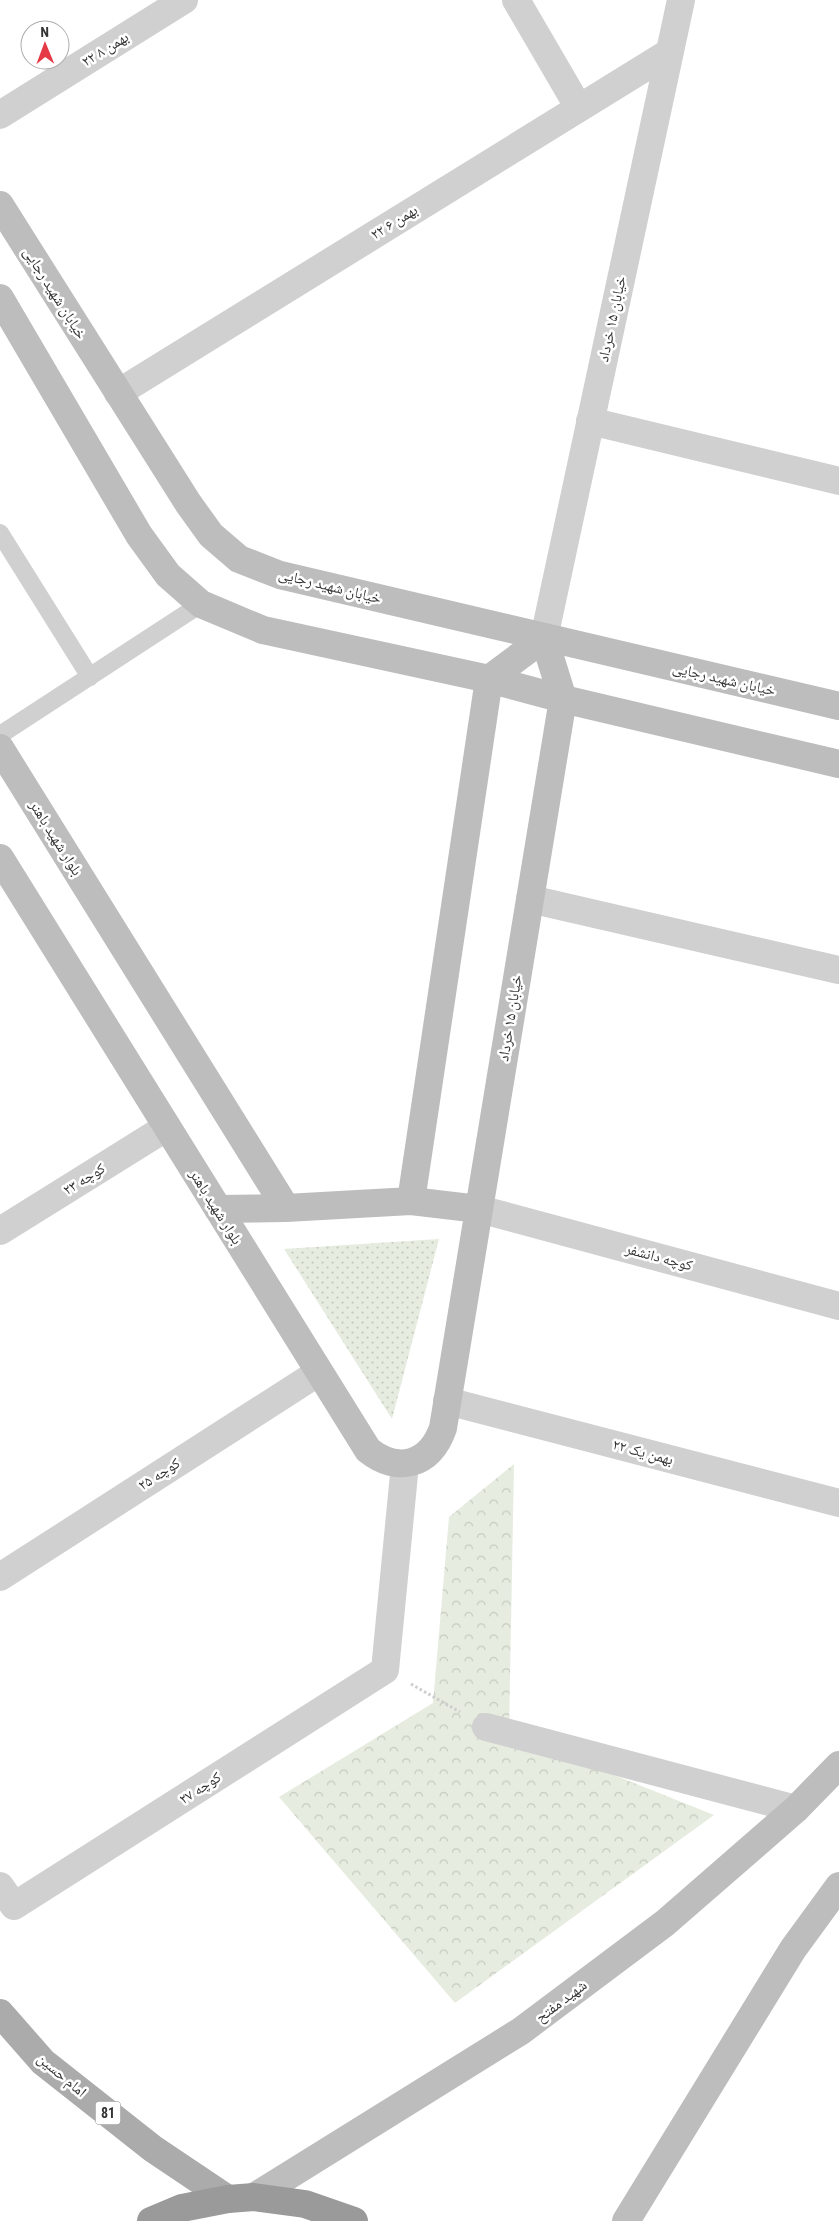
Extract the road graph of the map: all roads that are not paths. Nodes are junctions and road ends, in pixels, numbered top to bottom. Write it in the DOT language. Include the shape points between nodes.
graph roads {
  1 [pos="184,0"];
  2 [pos="516,0"];
  3 [pos="681,0"];
  4 [pos="670,52"];
  5 [pos="579,108"];
  6 [pos="0,115"];
  7 [pos="0,206"];
  8 [pos="0,298"];
  9 [pos="118,393"];
  10 [pos="590,421"];
  11 [pos="839,481"];
  12 [pos="0,533"];
  13 [pos="201,604"];
  14 [pos="544,638"];
  15 [pos="90,677"];
  16 [pos="488,679"];
  17 [pos="563,699"];
  18 [pos="839,706"];
  19 [pos="0,735"];
  20 [pos="0,748"];
  21 [pos="839,764"];
  22 [pos="4,872"];
  23 [pos="530,899"];
  24 [pos="839,970"];
  25 [pos="167,1127"];
  26 [pos="411,1201"];
  27 [pos="286,1208"];
  28 [pos="218,1209"];
  29 [pos="479,1209"];
  30 [pos="0,1231"];
  31 [pos="839,1306"];
  32 [pos="319,1372"];
  33 [pos="446,1402"];
  34 [pos="405,1464"];
  35 [pos="839,1503"];
  36 [pos="0,1577"];
  37 [pos="486,1727"];
  38 [pos="839,1765"];
  39 [pos="796,1809"];
  40 [pos="839,1886"];
  41 [pos="7,1896"];
  42 [pos="0,2013"];
  43 [pos="241,2198"];
  44 [pos="151,2221"];
  45 [pos="354,2221"];
  46 [pos="626,2221"];
  1 -- 6 [label="street, ۲۲ بهمن ۸"];
  2 -- 5 [label="street"];
  3 -- 4 [label="street, خیابان ۱۵ خرداد"];
  4 -- 5 [label="street, ۲۲ بهمن ۶"];
  4 -- 10 [label="street, خیابان ۱۵ خرداد"];
  5 -- 9 [label="street, ۲۲ بهمن ۶"];
  7 -- 9 [label="street, خیابان شهید رجایی"];
  8 -- 13 [label="street" via="139,535 168,575"];
  9 -- 14 [label="street, خیابان شهید رجایی" via="211,535 239,559 280,575"];
  10 -- 11 [label="street"];
  10 -- 14 [label="street, خیابان ۱۵ خرداد"];
  12 -- 15 [label="lane"];
  13 -- 15 [label="lane"];
  13 -- 16 [label="street" via="263,630"];
  14 -- 16 [label="street"];
  14 -- 17 [label="street, خیابان ۱۵ خرداد"];
  14 -- 18 [label="street, خیابان شهید رجایی"];
  15 -- 19 [label="lane"];
  16 -- 17 [label="street"];
  16 -- 26 [label="street"];
  17 -- 21 [label="street"];
  17 -- 23 [label="street, خیابان ۱۵ خرداد"];
  20 -- 27 [label="street, بلوار شهید باهنر"];
  22 -- 25 [label="street, بلوار شهید باهنر"];
  23 -- 24 [label="street"];
  23 -- 29 [label="street, خیابان ۱۵ خرداد"];
  25 -- 28 [label="street, بلوار شهید باهنر"];
  25 -- 30 [label="street, کوچه ۲۳"];
  26 -- 27 [label="street"];
  26 -- 29 [label="street"];
  27 -- 28 [label="street"];
  28 -- 32 [label="street, بلوار شهید باهنر"];
  29 -- 31 [label="street, کوچه دانشفر"];
  29 -- 33 [label="street, خیابان ۱۵ خرداد"];
  32 -- 34 [label="street, بلوار شهید باهنر" via="368,1450 391,1463"];
  32 -- 36 [label="street, کوچه ۲۵"];
  33 -- 34 [label="street" via="438,1442 418,1460"];
  33 -- 35 [label="street, ۲۲ بهمن یک"];
  34 -- 41 [label="street, کوچه ۲۷" via="385,1670"];
  37 -- 39 [label="street"];
  38 -- 39 [label="street, شهید مفتح"];
  39 -- 43 [label="street, شهید مفتح" via="665,1923 521,2031"];
  40 -- 46 [label="street" via="793,1949"];
  42 -- 43 [label="main road, امام حسین / 81" via="43,2062 152,2148"];
  43 -- 44 [label="highway, 81" via="182,2208"];
  43 -- 45 [label="highway, 81" via="306,2204"];
}
